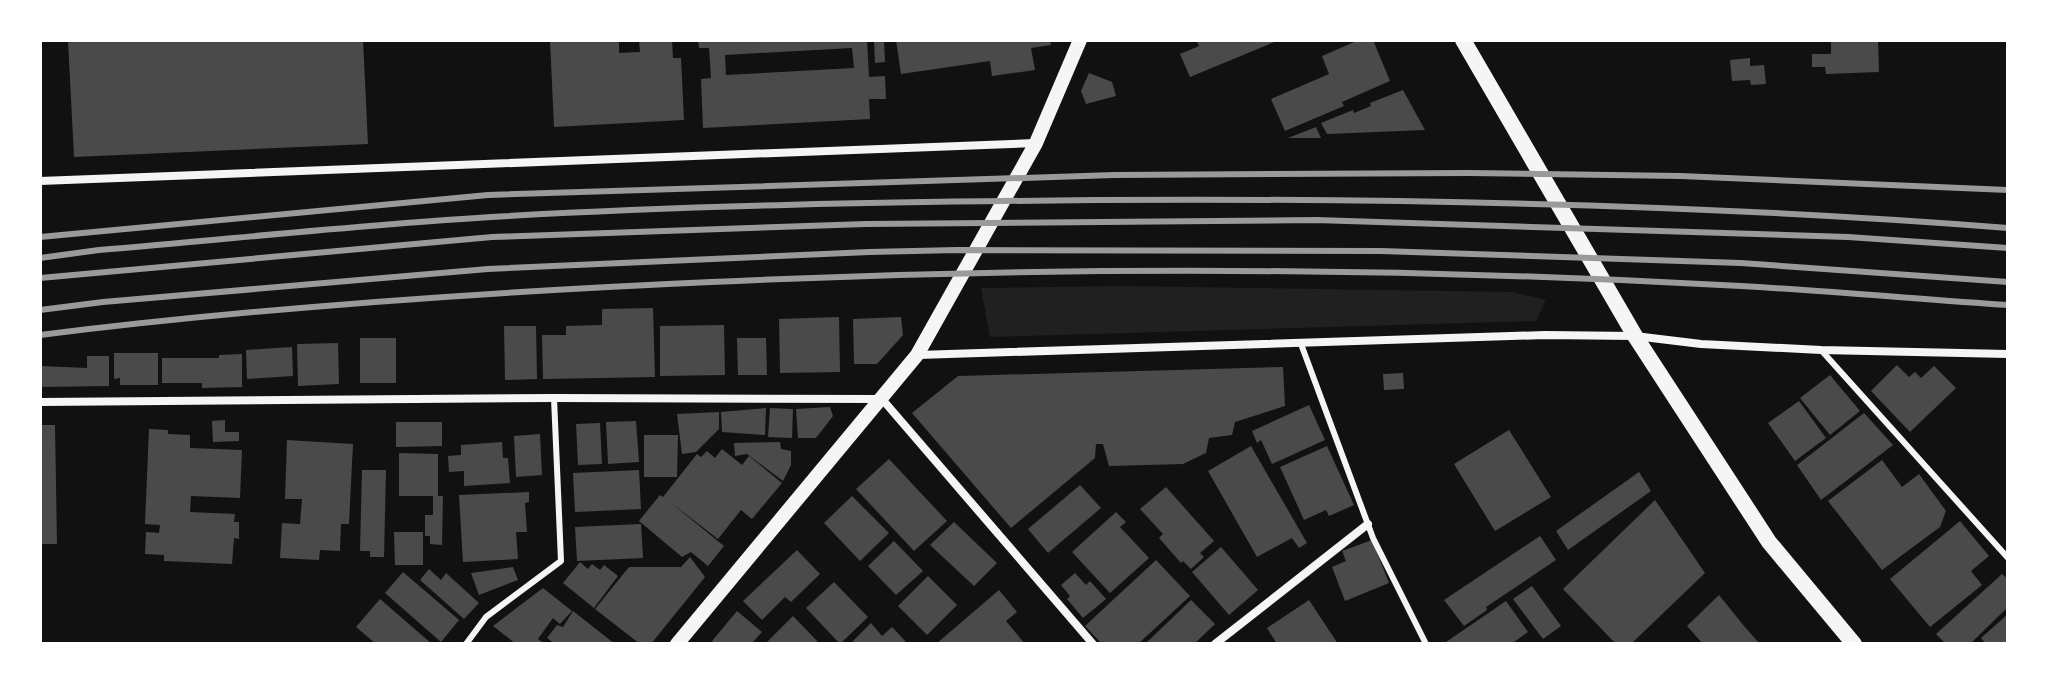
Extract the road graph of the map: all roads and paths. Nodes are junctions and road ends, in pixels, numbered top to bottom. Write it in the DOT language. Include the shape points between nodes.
graph roads {
  1 [pos="1080,40"];
  2 [pos="1463,40"];
  3 [pos="1036,143"];
  4 [pos="40,181"];
  5 [pos="1635,336"];
  6 [pos="1301,344"];
  7 [pos="1821,350"];
  8 [pos="2008,354"];
  9 [pos="917,355"];
  10 [pos="554,398"];
  11 [pos="882,399"];
  12 [pos="40,402"];
  13 [pos="1368,524"];
  14 [pos="2008,558"];
  15 [pos="466,644"];
  16 [pos="677,644"];
  17 [pos="1093,644"];
  18 [pos="1215,644"];
  19 [pos="1426,644"];
  20 [pos="1854,644"];
  1 -- 3 [label="street"];
  2 -- 5 [label="main road"];
  3 -- 4 [label="street"];
  3 -- 9 [label="street"];
  5 -- 6 [label="street"];
  5 -- 7 [label="street"];
  5 -- 20 [label="main road" via="1769,542"];
  6 -- 9 [label="street"];
  6 -- 13 [label="lane"];
  7 -- 8 [label="street"];
  7 -- 14 [label="lane"];
  9 -- 11 [label="street"];
  10 -- 11 [label="street"];
  10 -- 12 [label="street"];
  10 -- 15 [label="lane" via="561,561 486,617"];
  11 -- 16 [label="street"];
  11 -- 17 [label="street"];
  13 -- 18 [label="street"];
  13 -- 19 [label="lane"];
}
